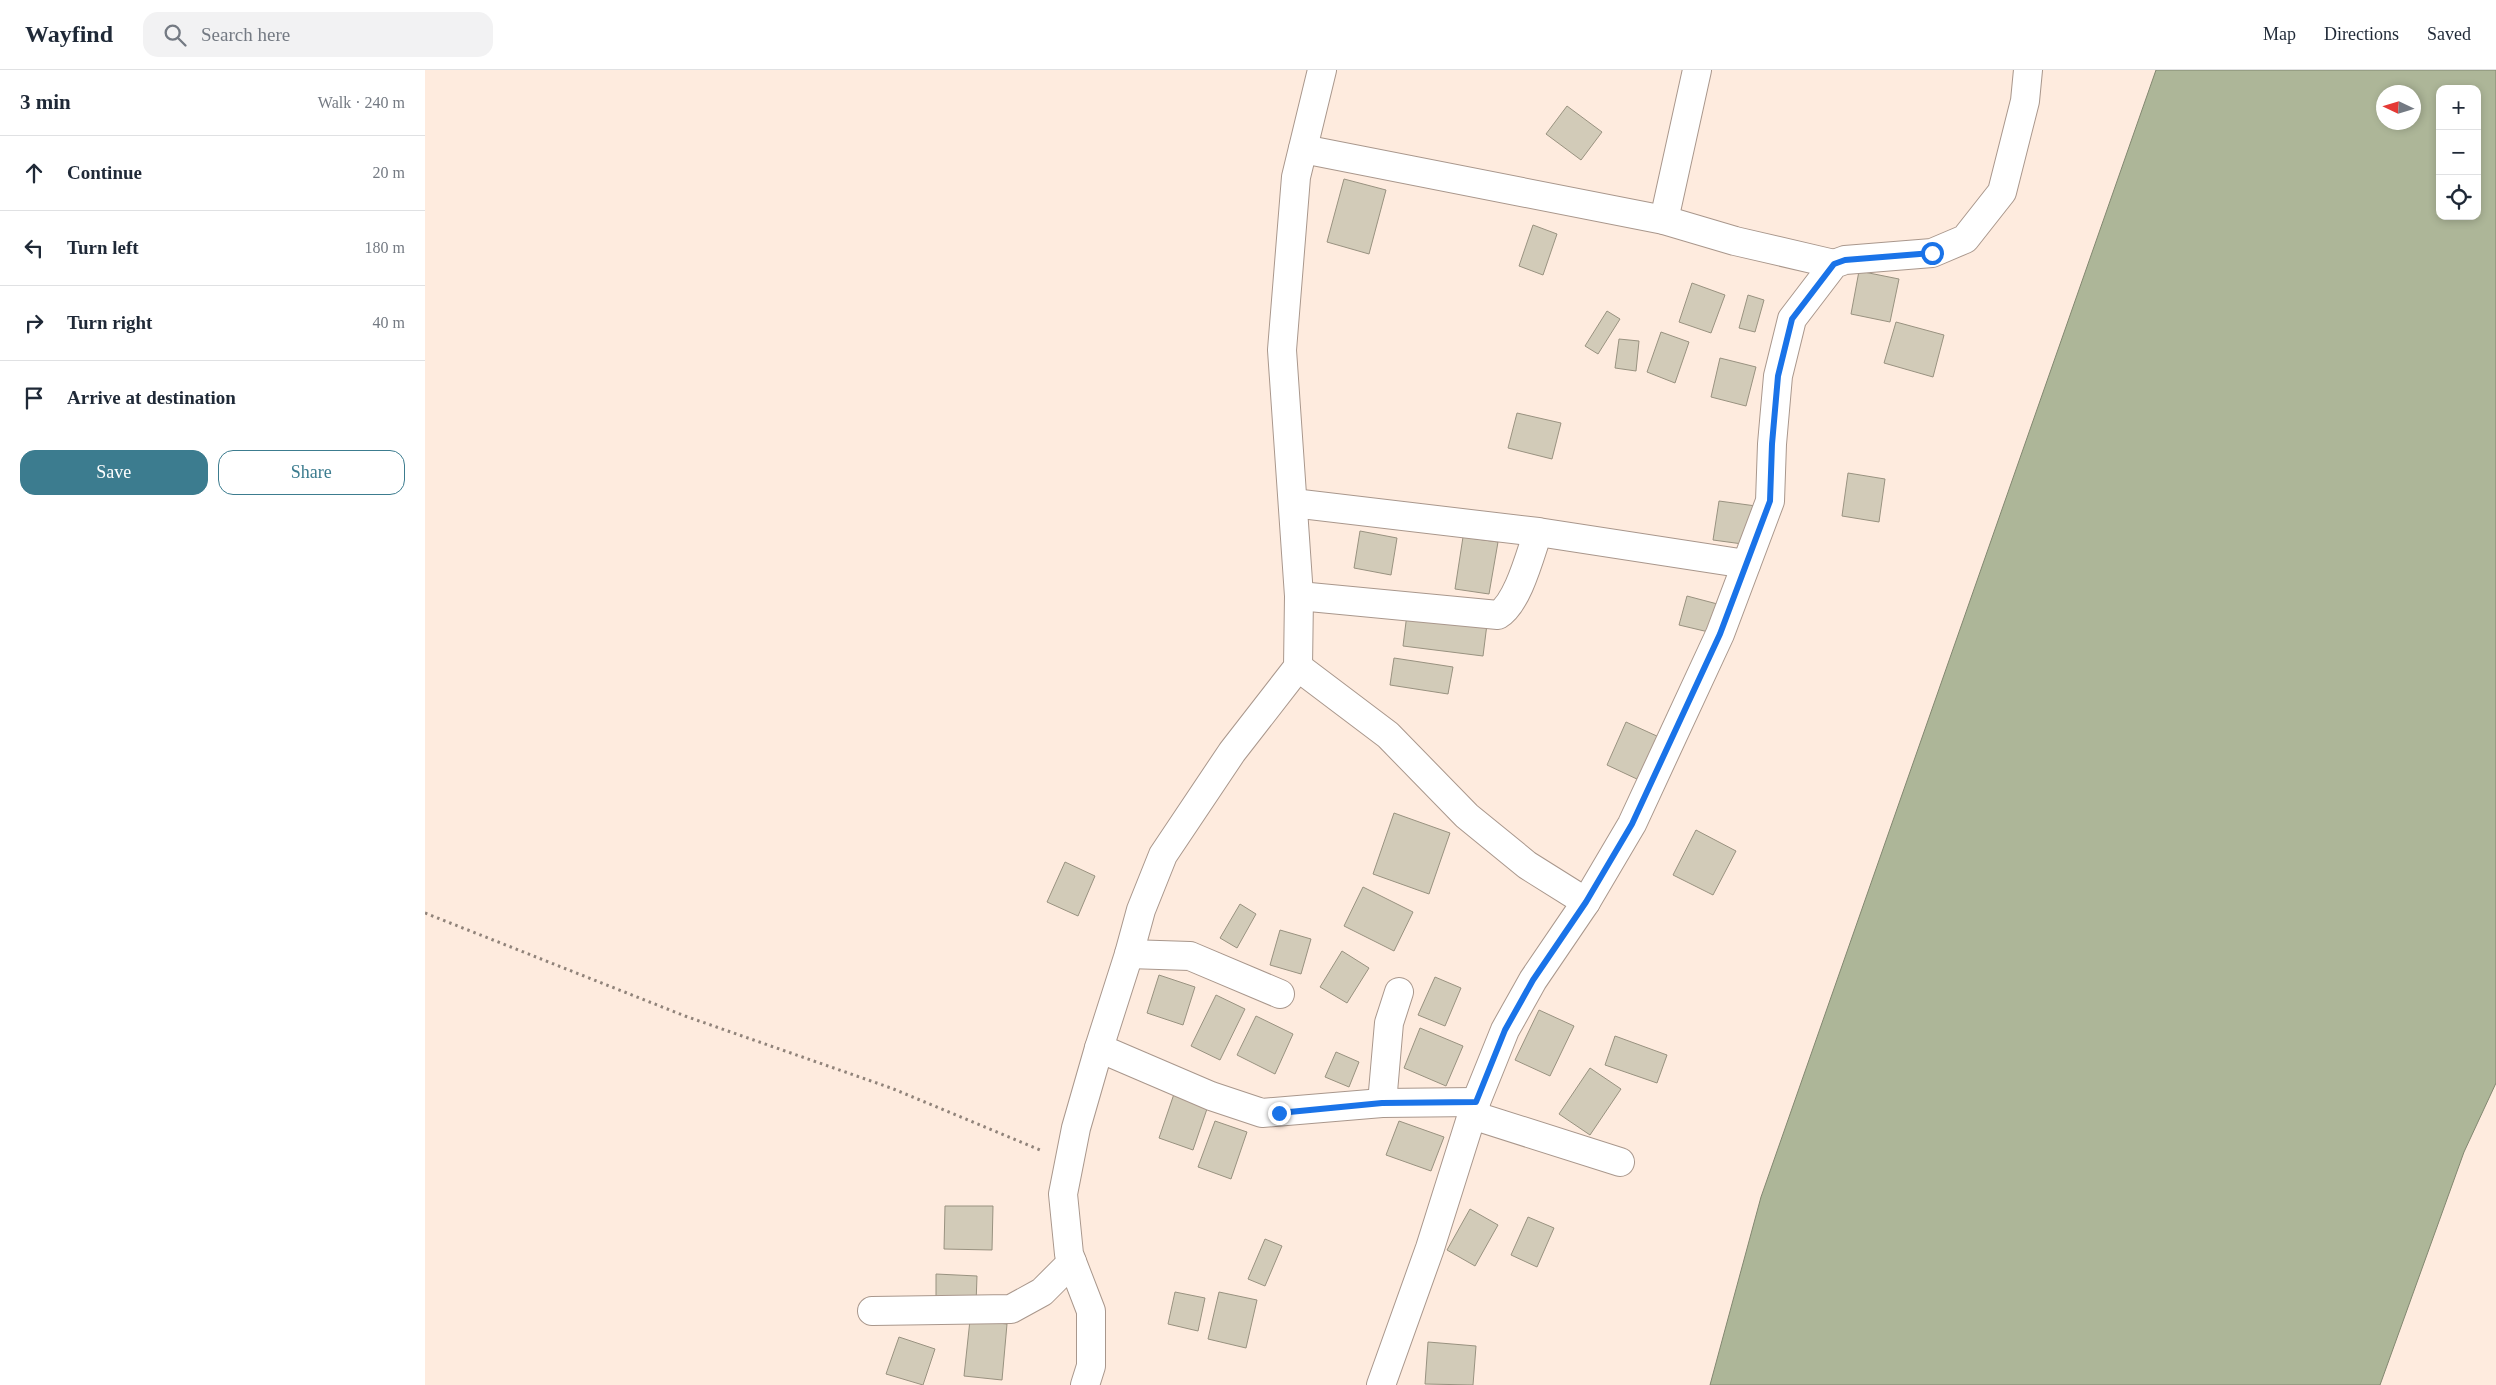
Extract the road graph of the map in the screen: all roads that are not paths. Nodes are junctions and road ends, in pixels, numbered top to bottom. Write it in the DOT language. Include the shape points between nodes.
graph roads {
  1 [pos="1322,70"];
  2 [pos="1697,70"];
  3 [pos="2028,70"];
  4 [pos="1303,149"];
  5 [pos="1664,220"];
  6 [pos="1834,264"];
  7 [pos="1293,503"];
  8 [pos="1538,532"];
  9 [pos="1746,564"];
  10 [pos="1299,596"];
  11 [pos="1298,667"];
  12 [pos="1586,902"];
  13 [pos="1129,954"];
  14 [pos="1399,992"];
  15 [pos="1281,994"];
  16 [pos="1099,1048"];
  17 [pos="1382,1103"];
  18 [pos="1474,1109"];
  19 [pos="1620,1162"];
  20 [pos="1072,1262"];
  21 [pos="872,1311"];
  22 [pos="1085,1385"];
  23 [pos="1381,1385"];
  1 -- 4 [label="street"];
  2 -- 5 [label="street"];
  3 -- 6 [label="street" via="2025,101 2002,192 1965,239 1932,253 1845,260"];
  4 -- 5 [label="street"];
  4 -- 7 [label="street" via="1296,177 1282,350"];
  5 -- 6 [label="street" via="1735,241"];
  6 -- 9 [label="street" via="1792,319 1782,352 1772,444 1770,501"];
  7 -- 8 [label="street"];
  7 -- 10 [label="street"];
  8 -- 9 [label="street"];
  8 -- 10 [label="street" via="1517,589 1505,611 1498,615"];
  9 -- 12 [label="street" via="1720,634 1632,824"];
  10 -- 11 [label="street"];
  11 -- 12 [label="street" via="1388,735 1467,816 1527,866"];
  11 -- 13 [label="street" via="1232,752 1163,855 1141,910"];
  12 -- 18 [label="street" via="1514,1013"];
  13 -- 15 [label="street" via="1190,956"];
  13 -- 16 [label="street"];
  14 -- 17 [label="street" via="1389,1022"];
  16 -- 17 [label="street" via="1211,1096 1262,1113"];
  16 -- 20 [label="street" via="1075,1128 1063,1194"];
  17 -- 18 [label="street"];
  18 -- 19 [label="street"];
  18 -- 23 [label="street" via="1430,1248"];
  20 -- 21 [label="street" via="1042,1292 1011,1309"];
  20 -- 22 [label="street" via="1091,1311 1091,1366"];
}
